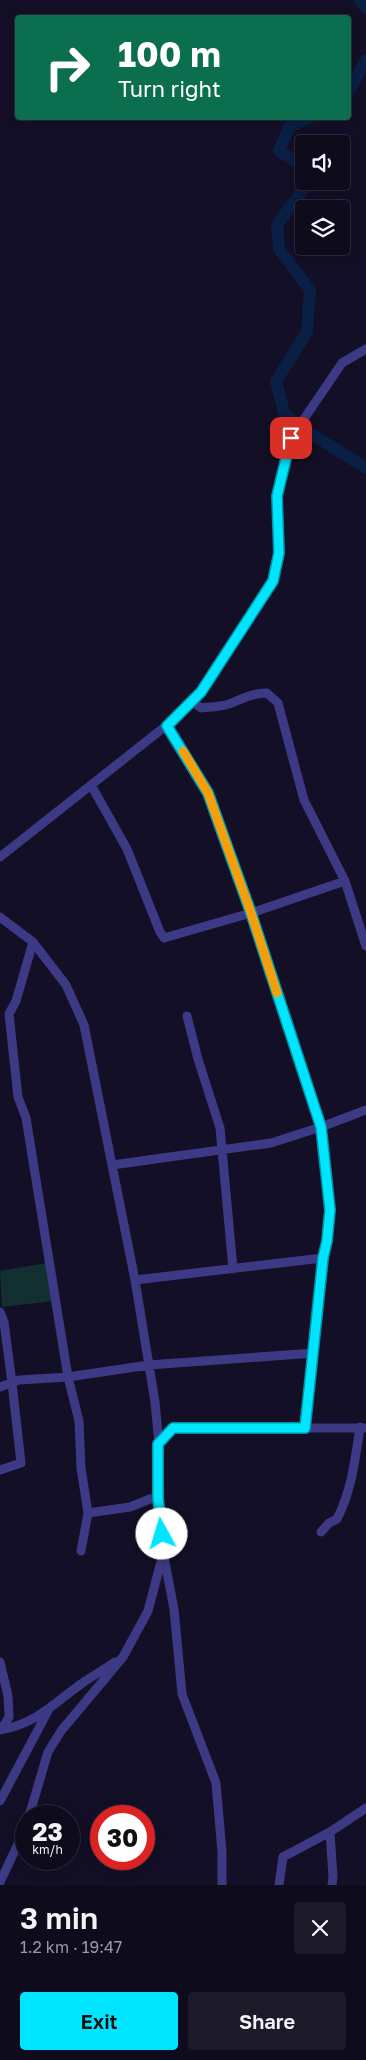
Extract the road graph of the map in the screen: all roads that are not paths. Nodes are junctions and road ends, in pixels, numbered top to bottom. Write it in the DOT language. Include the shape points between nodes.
graph roads {
  1 [pos="366,349"];
  2 [pos="192,701"];
  3 [pos="167,726"];
  4 [pos="91,785"];
  5 [pos="0,857"];
  6 [pos="345,881"];
  7 [pos="251,913"];
  8 [pos="0,917"];
  9 [pos="33,942"];
  10 [pos="366,946"];
  11 [pos="187,1016"];
  12 [pos="366,1110"];
  13 [pos="321,1127"];
  14 [pos="223,1150"];
  15 [pos="112,1165"];
  16 [pos="323,1258"];
  17 [pos="233,1268"];
  18 [pos="135,1280"];
  19 [pos="0,1312"];
  20 [pos="314,1353"];
  21 [pos="149,1365"];
  22 [pos="68,1377"];
  23 [pos="12,1382"];
  24 [pos="0,1387"];
  25 [pos="363,1427"];
  26 [pos="305,1428"];
  27 [pos="158,1444"];
  28 [pos="0,1470"];
  29 [pos="158,1498"];
  30 [pos="88,1513"];
  31 [pos="321,1532"];
  32 [pos="81,1551"];
  33 [pos="163,1552"];
  34 [pos="123,1657"];
  35 [pos="0,1662"];
  36 [pos="48,1711"];
  37 [pos="0,1730"];
  38 [pos="0,1801"];
  39 [pos="32,1805"];
  40 [pos="366,1808"];
  41 [pos="330,1832"];
  42 [pos="15,1850"];
  43 [pos="0,1882"];
  44 [pos="222,1885"];
  45 [pos="279,1885"];
  46 [pos="332,1885"];
  1 -- 2 [label="street" via="342,363 291,438 277,496 279,553 273,581"];
  2 -- 3 [label="street"];
  2 -- 6 [label="street" via="201,708 214,707 253,693 267,693 278,703 304,800"];
  3 -- 4 [label="street"];
  3 -- 7 [label="street" via="208,793"];
  4 -- 5 [label="street"];
  4 -- 7 [label="street" via="127,848 164,938"];
  6 -- 7 [label="street"];
  6 -- 10 [label="street"];
  7 -- 13 [label="street"];
  8 -- 9 [label="street"];
  9 -- 15 [label="street" via="66,985 84,1025"];
  9 -- 22 [label="street" via="9,1014 18,1097 26,1118"];
  11 -- 14 [label="street" via="220,1128"];
  12 -- 13 [label="street"];
  13 -- 14 [label="street" via="271,1143"];
  13 -- 16 [label="street" via="330,1210"];
  14 -- 15 [label="street"];
  14 -- 17 [label="street"];
  15 -- 18 [label="street"];
  16 -- 17 [label="street"];
  16 -- 20 [label="street"];
  17 -- 18 [label="street"];
  18 -- 21 [label="street"];
  19 -- 23 [label="street"];
  20 -- 21 [label="street"];
  20 -- 26 [label="street"];
  21 -- 22 [label="street"];
  21 -- 27 [label="street"];
  22 -- 23 [label="street"];
  22 -- 30 [label="street" via="79,1421 81,1468"];
  23 -- 24 [label="street"];
  23 -- 28 [label="street" via="21,1463"];
  25 -- 26 [label="street"];
  25 -- 31 [label="street" via="346,1503 337,1519 328,1523"];
  26 -- 27 [label="street" via="173,1428"];
  27 -- 29 [label="street"];
  29 -- 30 [label="street" via="130,1507"];
  29 -- 33 [label="street"];
  30 -- 32 [label="street"];
  33 -- 34 [label="street" via="148,1610"];
  33 -- 44 [label="street" via="174,1609 182,1694 216,1783"];
  34 -- 36 [label="street" via="81,1684"];
  34 -- 39 [label="street" via="60,1731 48,1752"];
  35 -- 37 [label="street" via="9,1717"];
  36 -- 37 [label="street" via="29,1722"];
  36 -- 38 [label="street"];
  40 -- 41 [label="street"];
  41 -- 45 [label="street" via="283,1857"];
  41 -- 46 [label="street"];
  42 -- 43 [label="street"];
}
